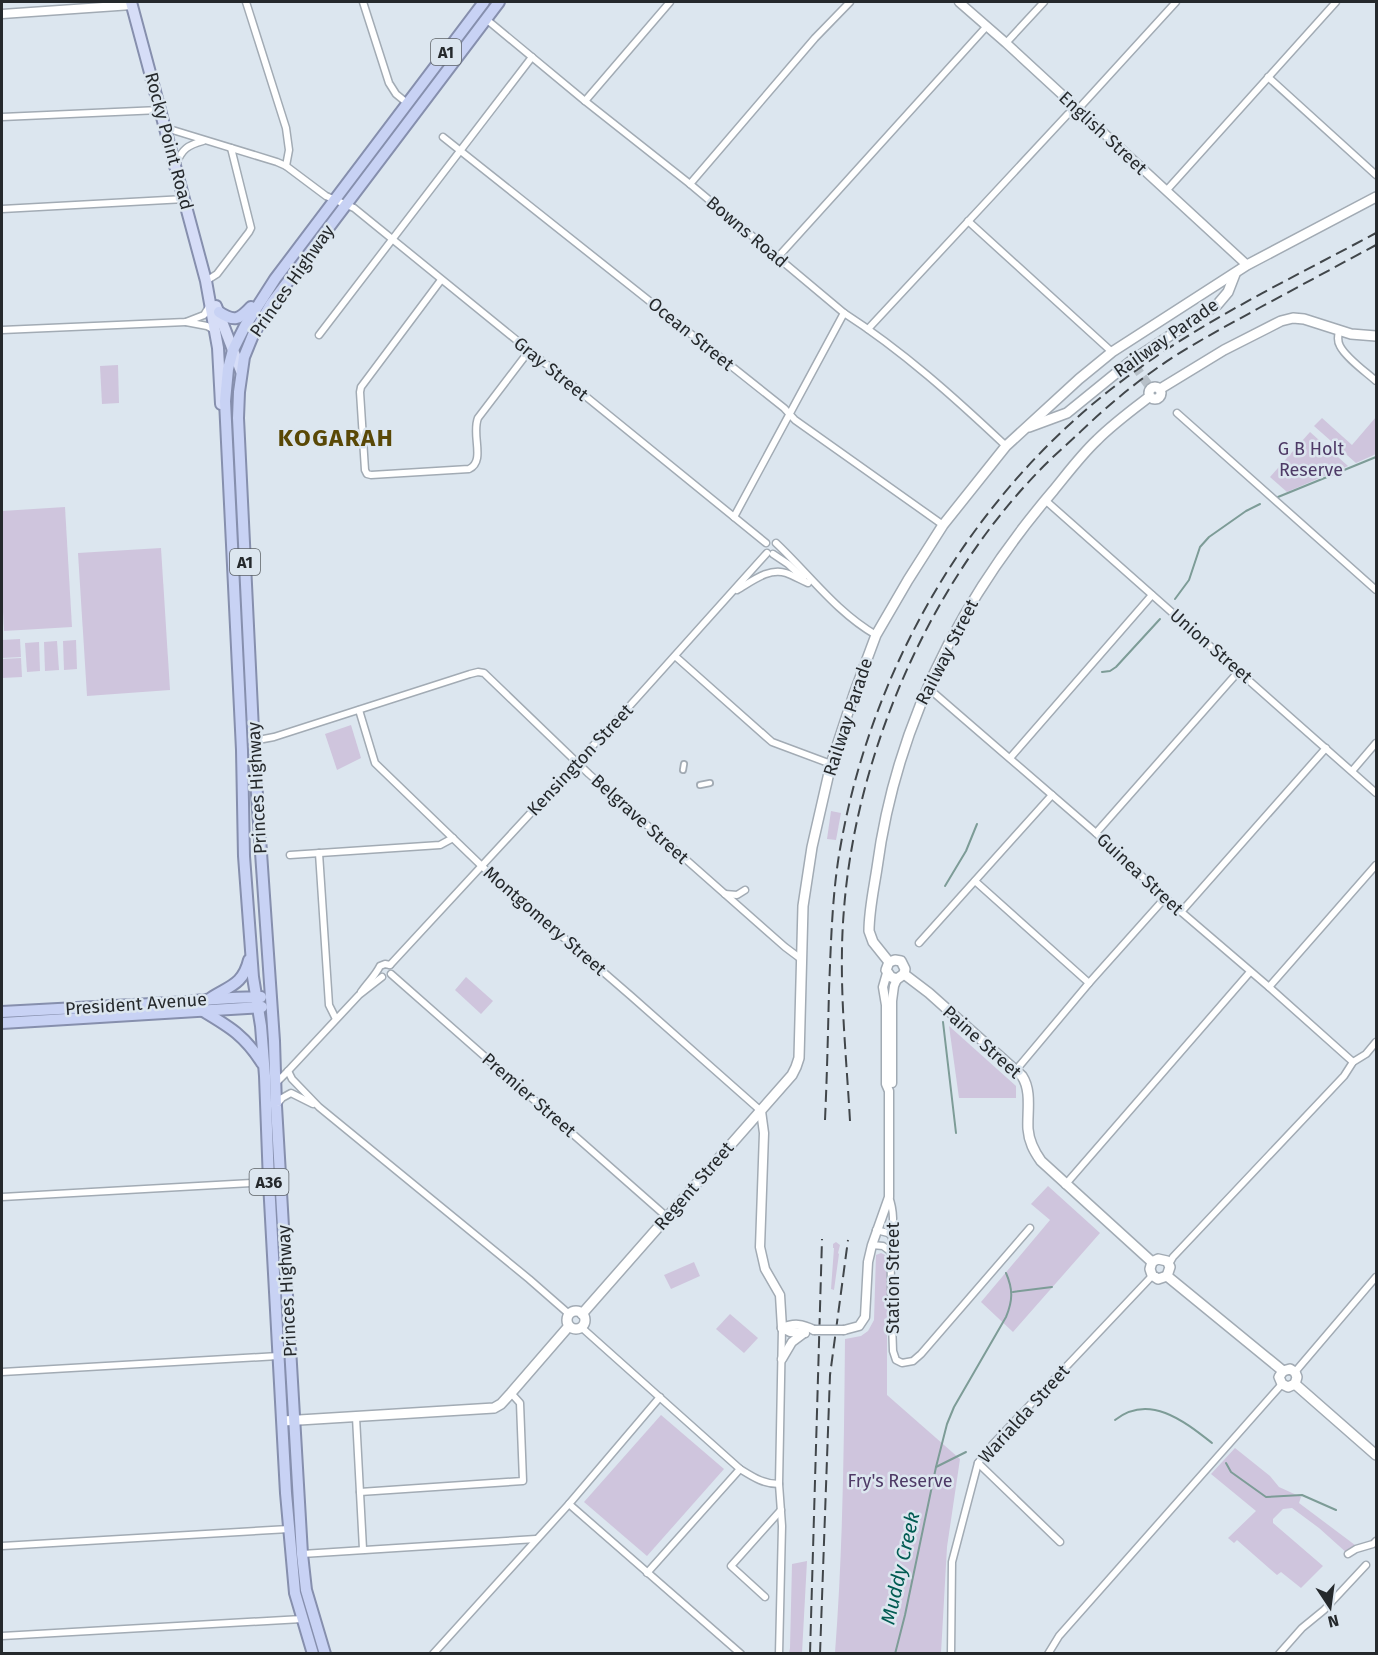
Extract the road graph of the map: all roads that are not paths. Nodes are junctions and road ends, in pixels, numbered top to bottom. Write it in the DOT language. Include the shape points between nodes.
graph roads {
  1 [pos="246,2"];
  2 [pos="363,2"];
  3 [pos="484,2"];
  4 [pos="499,2"];
  5 [pos="670,2"];
  6 [pos="850,2"];
  7 [pos="958,2"];
  8 [pos="1044,2"];
  9 [pos="1176,2"];
  10 [pos="1336,2"];
  11 [pos="131,3"];
  12 [pos="2,14"];
  13 [pos="486,18"];
  14 [pos="987,26"];
  15 [pos="1006,43"];
  16 [pos="532,57"];
  17 [pos="1268,76"];
  18 [pos="585,101"];
  19 [pos="407,103"];
  20 [pos="1076,109"];
  21 [pos="160,110"];
  22 [pos="2,117"];
  23 [pos="166,128"];
  24 [pos="443,136"];
  25 [pos="204,140"];
  26 [pos="231,148"];
  27 [pos="461,150"];
  28 [pos="176,165"];
  29 [pos="286,166"];
  30 [pos="1377,175"];
  31 [pos="690,184"];
  32 [pos="1166,191"];
  33 [pos="1377,197"];
  34 [pos="185,200"];
  35 [pos="334,200"];
  36 [pos="345,204"];
  37 [pos="2,209"];
  38 [pos="968,221"];
  39 [pos="392,240"];
  40 [pos="778,257"];
  41 [pos="1247,265"];
  42 [pos="1235,274"];
  43 [pos="275,279"];
  44 [pos="441,280"];
  45 [pos="206,281"];
  46 [pos="210,303"];
  47 [pos="219,312"];
  48 [pos="844,313"];
  49 [pos="186,322"];
  50 [pos="868,329"];
  51 [pos="2,330"];
  52 [pos="1339,331"];
  53 [pos="216,332"];
  54 [pos="319,335"];
  55 [pos="1377,336"];
  56 [pos="233,350"];
  57 [pos="529,351"];
  58 [pos="1112,352"];
  59 [pos="242,371"];
  60 [pos="1377,381"];
  61 [pos="1052,403"];
  62 [pos="1073,408"];
  63 [pos="1177,413"];
  64 [pos="789,414"];
  65 [pos="1026,429"];
  66 [pos="1006,447"];
  67 [pos="227,448"];
  68 [pos="1045,500"];
  69 [pos="734,517"];
  70 [pos="943,525"];
  71 [pos="766,543"];
  72 [pos="776,543"];
  73 [pos="770,554"];
  74 [pos="808,583"];
  75 [pos="1377,590"];
  76 [pos="732,594"];
  77 [pos="1152,595"];
  78 [pos="827,597"];
  79 [pos="876,635"];
  80 [pos="675,656"];
  81 [pos="1239,671"];
  82 [pos="927,687"];
  83 [pos="359,710"];
  84 [pos="242,741"];
  85 [pos="254,741"];
  86 [pos="1377,743"];
  87 [pos="1326,748"];
  88 [pos="1010,758"];
  89 [pos="578,762"];
  90 [pos="831,764"];
  91 [pos="1352,771"];
  92 [pos="710,783"];
  93 [pos="700,785"];
  94 [pos="1377,793"];
  95 [pos="1052,795"];
  96 [pos="1096,833"];
  97 [pos="453,838"];
  98 [pos="319,853"];
  99 [pos="290,855"];
  100 [pos="1377,865"];
  101 [pos="481,866"];
  102 [pos="975,881"];
  103 [pos="745,890"];
  104 [pos="725,894"];
  105 [pos="1165,898"];
  106 [pos="1181,912"];
  107 [pos="919,943"];
  108 [pos="251,951"];
  109 [pos="801,959"];
  110 [pos="889,962"];
  111 [pos="390,965"];
  112 [pos="1250,972"];
  113 [pos="887,973"];
  114 [pos="391,974"];
  115 [pos="380,975"];
  116 [pos="900,976"];
  117 [pos="1089,983"];
  118 [pos="1269,987"];
  119 [pos="211,998"];
  120 [pos="271,1001"];
  121 [pos="256,1002"];
  122 [pos="203,1011"];
  123 [pos="2,1012"];
  124 [pos="336,1019"];
  125 [pos="4,1022"];
  126 [pos="1377,1042"];
  127 [pos="799,1054"];
  128 [pos="1353,1062"];
  129 [pos="264,1066"];
  130 [pos="1016,1070"];
  131 [pos="288,1071"];
  132 [pos="275,1083"];
  133 [pos="889,1091"];
  134 [pos="276,1106"];
  135 [pos="319,1107"];
  136 [pos="761,1111"];
  137 [pos="269,1182"];
  138 [pos="1065,1185"];
  139 [pos="2,1197"];
  140 [pos="889,1197"];
  141 [pos="667,1217"];
  142 [pos="1030,1228"];
  143 [pos="876,1230"];
  144 [pos="892,1237"];
  145 [pos="872,1245"];
  146 [pos="891,1252"];
  147 [pos="1152,1262"];
  148 [pos="1168,1263"];
  149 [pos="1152,1276"];
  150 [pos="1167,1276"];
  151 [pos="1377,1277"];
  152 [pos="569,1314"];
  153 [pos="582,1314"];
  154 [pos="569,1326"];
  155 [pos="581,1327"];
  156 [pos="782,1328"];
  157 [pos="814,1330"];
  158 [pos="804,1333"];
  159 [pos="278,1356"];
  160 [pos="782,1359"];
  161 [pos="2,1371"];
  162 [pos="1282,1371"];
  163 [pos="1295,1372"];
  164 [pos="1282,1384"];
  165 [pos="1295,1384"];
  166 [pos="511,1393"];
  167 [pos="660,1397"];
  168 [pos="356,1417"];
  169 [pos="289,1421"];
  170 [pos="1377,1455"];
  171 [pos="978,1462"];
  172 [pos="740,1469"];
  173 [pos="779,1484"];
  174 [pos="360,1492"];
  175 [pos="568,1504"];
  176 [pos="781,1510"];
  177 [pos="289,1529"];
  178 [pos="537,1539"];
  179 [pos="1377,1541"];
  180 [pos="1060,1542"];
  181 [pos="2,1546"];
  182 [pos="363,1549"];
  183 [pos="302,1554"];
  184 [pos="1348,1554"];
  185 [pos="1366,1565"];
  186 [pos="647,1573"];
  187 [pos="765,1597"];
  188 [pos="302,1620"];
  189 [pos="2,1636"];
  190 [pos="313,1653"];
  191 [pos="325,1653"];
  192 [pos="433,1653"];
  193 [pos="741,1653"];
  194 [pos="780,1653"];
  195 [pos="951,1653"];
  196 [pos="1048,1653"];
  197 [pos="1279,1653"];
  1 -- 29 [label="street" via="286,128"];
  2 -- 19 [label="street" via="388,83"];
  3 -- 19 [label="highway, Princes Highway / A1"];
  4 -- 13 [label="highway, Princes Highway / A1"];
  5 -- 18 [label="street"];
  6 -- 31 [label="street"];
  7 -- 14 [label="street, English Street"];
  8 -- 15 [label="street"];
  9 -- 20 [label="street"];
  10 -- 17 [label="street"];
  11 -- 12 [label="street"];
  11 -- 21 [label="main road, Rocky Point Road"];
  13 -- 16 [label="street, Bowns Road"];
  13 -- 36 [label="highway, Princes Highway / A1"];
  14 -- 15 [label="street, English Street"];
  14 -- 40 [label="street"];
  15 -- 20 [label="street, English Street"];
  16 -- 18 [label="street, Bowns Road"];
  16 -- 27 [label="street"];
  17 -- 30 [label="street"];
  17 -- 32 [label="street"];
  18 -- 31 [label="street, Bowns Road"];
  19 -- 35 [label="highway, Princes Highway / A1"];
  20 -- 32 [label="street, English Street"];
  20 -- 38 [label="street"];
  21 -- 22 [label="street"];
  21 -- 23 [label="main road, Rocky Point Road"];
  23 -- 25 [label="street, Gray Street"];
  23 -- 28 [label="main road, Rocky Point Road"];
  24 -- 27 [label="street, Ocean Street"];
  25 -- 26 [label="street, Gray Street"];
  25 -- 28 [label="street" via="184,148"];
  26 -- 29 [label="street, Gray Street"];
  26 -- 45 [label="street" via="251,228 217,274"];
  27 -- 39 [label="street"];
  27 -- 64 [label="street, Ocean Street"];
  28 -- 34 [label="main road, Rocky Point Road"];
  29 -- 35 [label="street, Gray Street"];
  31 -- 40 [label="street, Bowns Road"];
  32 -- 41 [label="street, English Street"];
  33 -- 41 [label="main road, Railway Parade"];
  34 -- 37 [label="street"];
  34 -- 45 [label="main road, Rocky Point Road"];
  35 -- 36 [label="street, Gray Street"];
  35 -- 43 [label="highway, Princes Highway / A1"];
  36 -- 39 [label="street, Gray Street"];
  36 -- 59 [label="highway, Princes Highway / A1" via="259,324 247,346"];
  38 -- 50 [label="street"];
  38 -- 58 [label="street"];
  39 -- 44 [label="street, Gray Street"];
  39 -- 54 [label="street"];
  40 -- 48 [label="street, Bowns Road"];
  41 -- 42 [label="main road, Railway Parade"];
  42 -- 58 [label="main road, Railway Parade"];
  42 -- 62 [label="main road, Railway Parade" via="1217,305"];
  43 -- 47 [label="highway" via="242,316 232,319"];
  43 -- 56 [label="highway, Princes Highway / A1"];
  44 -- 57 [label="street, Gray Street"];
  44 -- 57 [label="street" via="361,387 367,474 474,467 478,456 478,418"];
  45 -- 46 [label="main road, Rocky Point Road"];
  45 -- 47 [label="main road, Rocky Point Road"];
  46 -- 49 [label="street" via="204,315"];
  46 -- 53 [label="main road, Rocky Point Road"];
  47 -- 56 [label="main road, Rocky Point Road"];
  48 -- 50 [label="street, Bowns Road"];
  48 -- 64 [label="street"];
  49 -- 51 [label="street"];
  49 -- 53 [label="street"];
  50 -- 66 [label="street, Bowns Road" via="943,387"];
  52 -- 55 [label="main road, Railway Street"];
  52 -- 60 [label="street" via="1338,340 1346,354"];
  52 -- 68 [label="main road, Railway Street" via="1304,319 1281,321 1152,390 1096,440"];
  53 -- 67 [label="main road, Rocky Point Road" via="222,432"];
  56 -- 59 [label="main road, Rocky Point Road"];
  56 -- 67 [label="highway, Princes Highway / A1" via="226,386"];
  57 -- 69 [label="street, Gray Street"];
  58 -- 61 [label="main road, Railway Parade"];
  59 -- 85 [label="highway, Princes Highway / A1" via="239,451"];
  61 -- 62 [label="main road" via="1060,411"];
  61 -- 65 [label="main road, Railway Parade"];
  62 -- 65 [label="main road, Railway Parade"];
  63 -- 75 [label="street"];
  64 -- 69 [label="street"];
  64 -- 70 [label="street, Ocean Street"];
  65 -- 66 [label="main road, Railway Parade"];
  66 -- 70 [label="main road, Railway Parade"];
  67 -- 84 [label="highway, Princes Highway / A1"];
  68 -- 77 [label="street, Union Street"];
  68 -- 82 [label="main road, Railway Street" via="984,581 951,636"];
  69 -- 71 [label="street, Gray Street"];
  70 -- 79 [label="main road, Railway Parade"];
  71 -- 72 [label="street"];
  71 -- 73 [label="street"];
  72 -- 73 [label="street" via="777,549"];
  72 -- 78 [label="street"];
  73 -- 74 [label="street"];
  73 -- 76 [label="street, Kensington Street"];
  74 -- 76 [label="street" via="775,572"];
  74 -- 78 [label="street"];
  76 -- 80 [label="street, Kensington Street"];
  77 -- 81 [label="street, Union Street"];
  77 -- 88 [label="street"];
  78 -- 79 [label="street"];
  79 -- 90 [label="main road, Railway Parade"];
  80 -- 89 [label="street, Kensington Street"];
  80 -- 90 [label="street" via="772,742"];
  81 -- 87 [label="street, Union Street"];
  81 -- 96 [label="street"];
  82 -- 88 [label="street, Guinea Street"];
  82 -- 110 [label="main road, Railway Street" via="891,790 877,862 869,931"];
  83 -- 85 [label="street"];
  83 -- 89 [label="street, Belgrave Street" via="470,674 484,673"];
  83 -- 97 [label="street, Montgomery Street" via="375,763"];
  84 -- 85 [label="street"];
  84 -- 108 [label="highway, Princes Highway / A1" via="243,836"];
  85 -- 120 [label="highway, Princes Highway / A1"];
  86 -- 91 [label="street"];
  87 -- 91 [label="street, Union Street"];
  87 -- 106 [label="street"];
  88 -- 95 [label="street, Guinea Street"];
  89 -- 101 [label="street, Kensington Street"];
  89 -- 104 [label="street, Belgrave Street"];
  90 -- 109 [label="main road, Railway Parade" via="805,889"];
  91 -- 94 [label="street, Union Street"];
  92 -- 93 [label="street"];
  95 -- 96 [label="street, Guinea Street"];
  95 -- 102 [label="street"];
  96 -- 105 [label="street, Guinea Street"];
  97 -- 98 [label="street" via="440,845"];
  97 -- 101 [label="street, Montgomery Street"];
  98 -- 99 [label="street"];
  98 -- 124 [label="street" via="330,1005"];
  100 -- 118 [label="street"];
  101 -- 111 [label="street, Kensington Street"];
  101 -- 136 [label="street, Montgomery Street"];
  102 -- 107 [label="street"];
  102 -- 117 [label="street"];
  103 -- 104 [label="street" via="737,895"];
  104 -- 109 [label="street, Belgrave Street"];
  105 -- 106 [label="street, Guinea Street"];
  105 -- 117 [label="street"];
  106 -- 112 [label="street, Guinea Street"];
  108 -- 119 [label="highway, A1" via="243,977"];
  108 -- 121 [label="highway, Princes Highway / A1"];
  109 -- 127 [label="main road, Railway Parade"];
  110 -- 113 [label="main road"];
  110 -- 116 [label="main road" via="901,962 905,969"];
  111 -- 114 [label="street"];
  111 -- 115 [label="street" via="382,964"];
  112 -- 118 [label="street, Guinea Street"];
  112 -- 138 [label="street"];
  113 -- 116 [label="main road"];
  113 -- 133 [label="street, Station Street" via="883,987"];
  114 -- 115 [label="street" via="388,978"];
  114 -- 141 [label="street, Premier Street"];
  115 -- 124 [label="street"];
  116 -- 130 [label="main road, Paine Street"];
  116 -- 133 [label="street, Station Street" via="892,1001"];
  117 -- 130 [label="street"];
  118 -- 128 [label="street, Guinea Street"];
  119 -- 121 [label="highway, President Avenue / A1"];
  119 -- 123 [label="highway, President Avenue / A1"];
  120 -- 121 [label="highway, President Avenue"];
  120 -- 132 [label="highway, Princes Highway / A36"];
  121 -- 122 [label="highway, President Avenue"];
  121 -- 129 [label="highway, Princes Highway / A36"];
  122 -- 125 [label="highway, President Avenue"];
  122 -- 129 [label="highway" via="234,1029 252,1046"];
  124 -- 131 [label="street"];
  126 -- 128 [label="street"];
  127 -- 136 [label="main road, Regent Street" via="792,1075"];
  128 -- 148 [label="street"];
  129 -- 137 [label="highway, Princes Highway / A36"];
  130 -- 138 [label="main road, Paine Street" via="1027,1085 1028,1129 1033,1148 1047,1169"];
  131 -- 132 [label="street"];
  131 -- 135 [label="street"];
  132 -- 134 [label="highway, Princes Highway / A36"];
  133 -- 140 [label="street, Station Street"];
  134 -- 135 [label="street" via="291,1093"];
  134 -- 169 [label="highway, Princes Highway / A36"];
  135 -- 152 [label="street"];
  136 -- 141 [label="main road, Regent Street"];
  136 -- 156 [label="street" via="764,1133 760,1247 765,1269 780,1295"];
  137 -- 139 [label="street"];
  137 -- 159 [label="highway, Princes Highway / A36"];
  138 -- 147 [label="main road, Paine Street"];
  140 -- 143 [label="street, Station Street"];
  140 -- 144 [label="street, Station Street" via="893,1206"];
  141 -- 153 [label="main road, Regent Street"];
  142 -- 146 [label="street, Station Street" via="921,1354 907,1364 896,1360 893,1352"];
  143 -- 144 [label="street"];
  143 -- 145 [label="street, Station Street"];
  144 -- 146 [label="street, Station Street"];
  145 -- 146 [label="street"];
  145 -- 157 [label="street, Station Street, bridge" via="865,1317 859,1326 851,1330"];
  147 -- 148 [label="main road" via="1161,1259"];
  147 -- 149 [label="main road"];
  148 -- 150 [label="main road"];
  149 -- 150 [label="main road"];
  149 -- 171 [label="street, Warialda Street"];
  150 -- 162 [label="main road"];
  151 -- 163 [label="street"];
  152 -- 153 [label="main road"];
  152 -- 154 [label="main road"];
  153 -- 155 [label="main road" via="585,1319"];
  154 -- 155 [label="main road"];
  154 -- 166 [label="main road"];
  155 -- 167 [label="street"];
  156 -- 157 [label="street, Station Street" via="791,1324"];
  156 -- 158 [label="street, Station Street"];
  156 -- 160 [label="street"];
  157 -- 158 [label="street, Station Street"];
  158 -- 160 [label="street" via="792,1342"];
  159 -- 161 [label="street"];
  159 -- 169 [label="highway, Princes Highway / A36"];
  160 -- 173 [label="street"];
  162 -- 163 [label="main road"];
  162 -- 164 [label="main road"];
  163 -- 165 [label="main road"];
  164 -- 165 [label="main road"];
  164 -- 196 [label="street"];
  165 -- 170 [label="main road"];
  166 -- 168 [label="main road" via="491,1409"];
  166 -- 174 [label="street" via="520,1403 523,1481"];
  167 -- 172 [label="street"];
  167 -- 175 [label="street"];
  168 -- 169 [label="main road"];
  168 -- 174 [label="street"];
  169 -- 177 [label="highway, Princes Highway / A36"];
  169 -- 183 [label="highway, Princes Highway / A36"];
  171 -- 180 [label="street"];
  171 -- 195 [label="street, Warialda Street" via="952,1562"];
  172 -- 173 [label="street" via="767,1484"];
  172 -- 186 [label="street"];
  173 -- 176 [label="street"];
  174 -- 182 [label="street"];
  175 -- 178 [label="street"];
  175 -- 186 [label="street"];
  176 -- 187 [label="street" via="731,1566"];
  176 -- 194 [label="street"];
  177 -- 181 [label="street"];
  177 -- 188 [label="highway, Princes Highway / A36" via="293,1583"];
  178 -- 182 [label="street"];
  178 -- 192 [label="street"];
  179 -- 184 [label="street"];
  182 -- 183 [label="street"];
  183 -- 191 [label="highway, Princes Highway / A36" via="308,1596"];
  185 -- 197 [label="street"];
  186 -- 193 [label="street"];
  188 -- 189 [label="street"];
  188 -- 190 [label="highway, Princes Highway / A36"];
}
